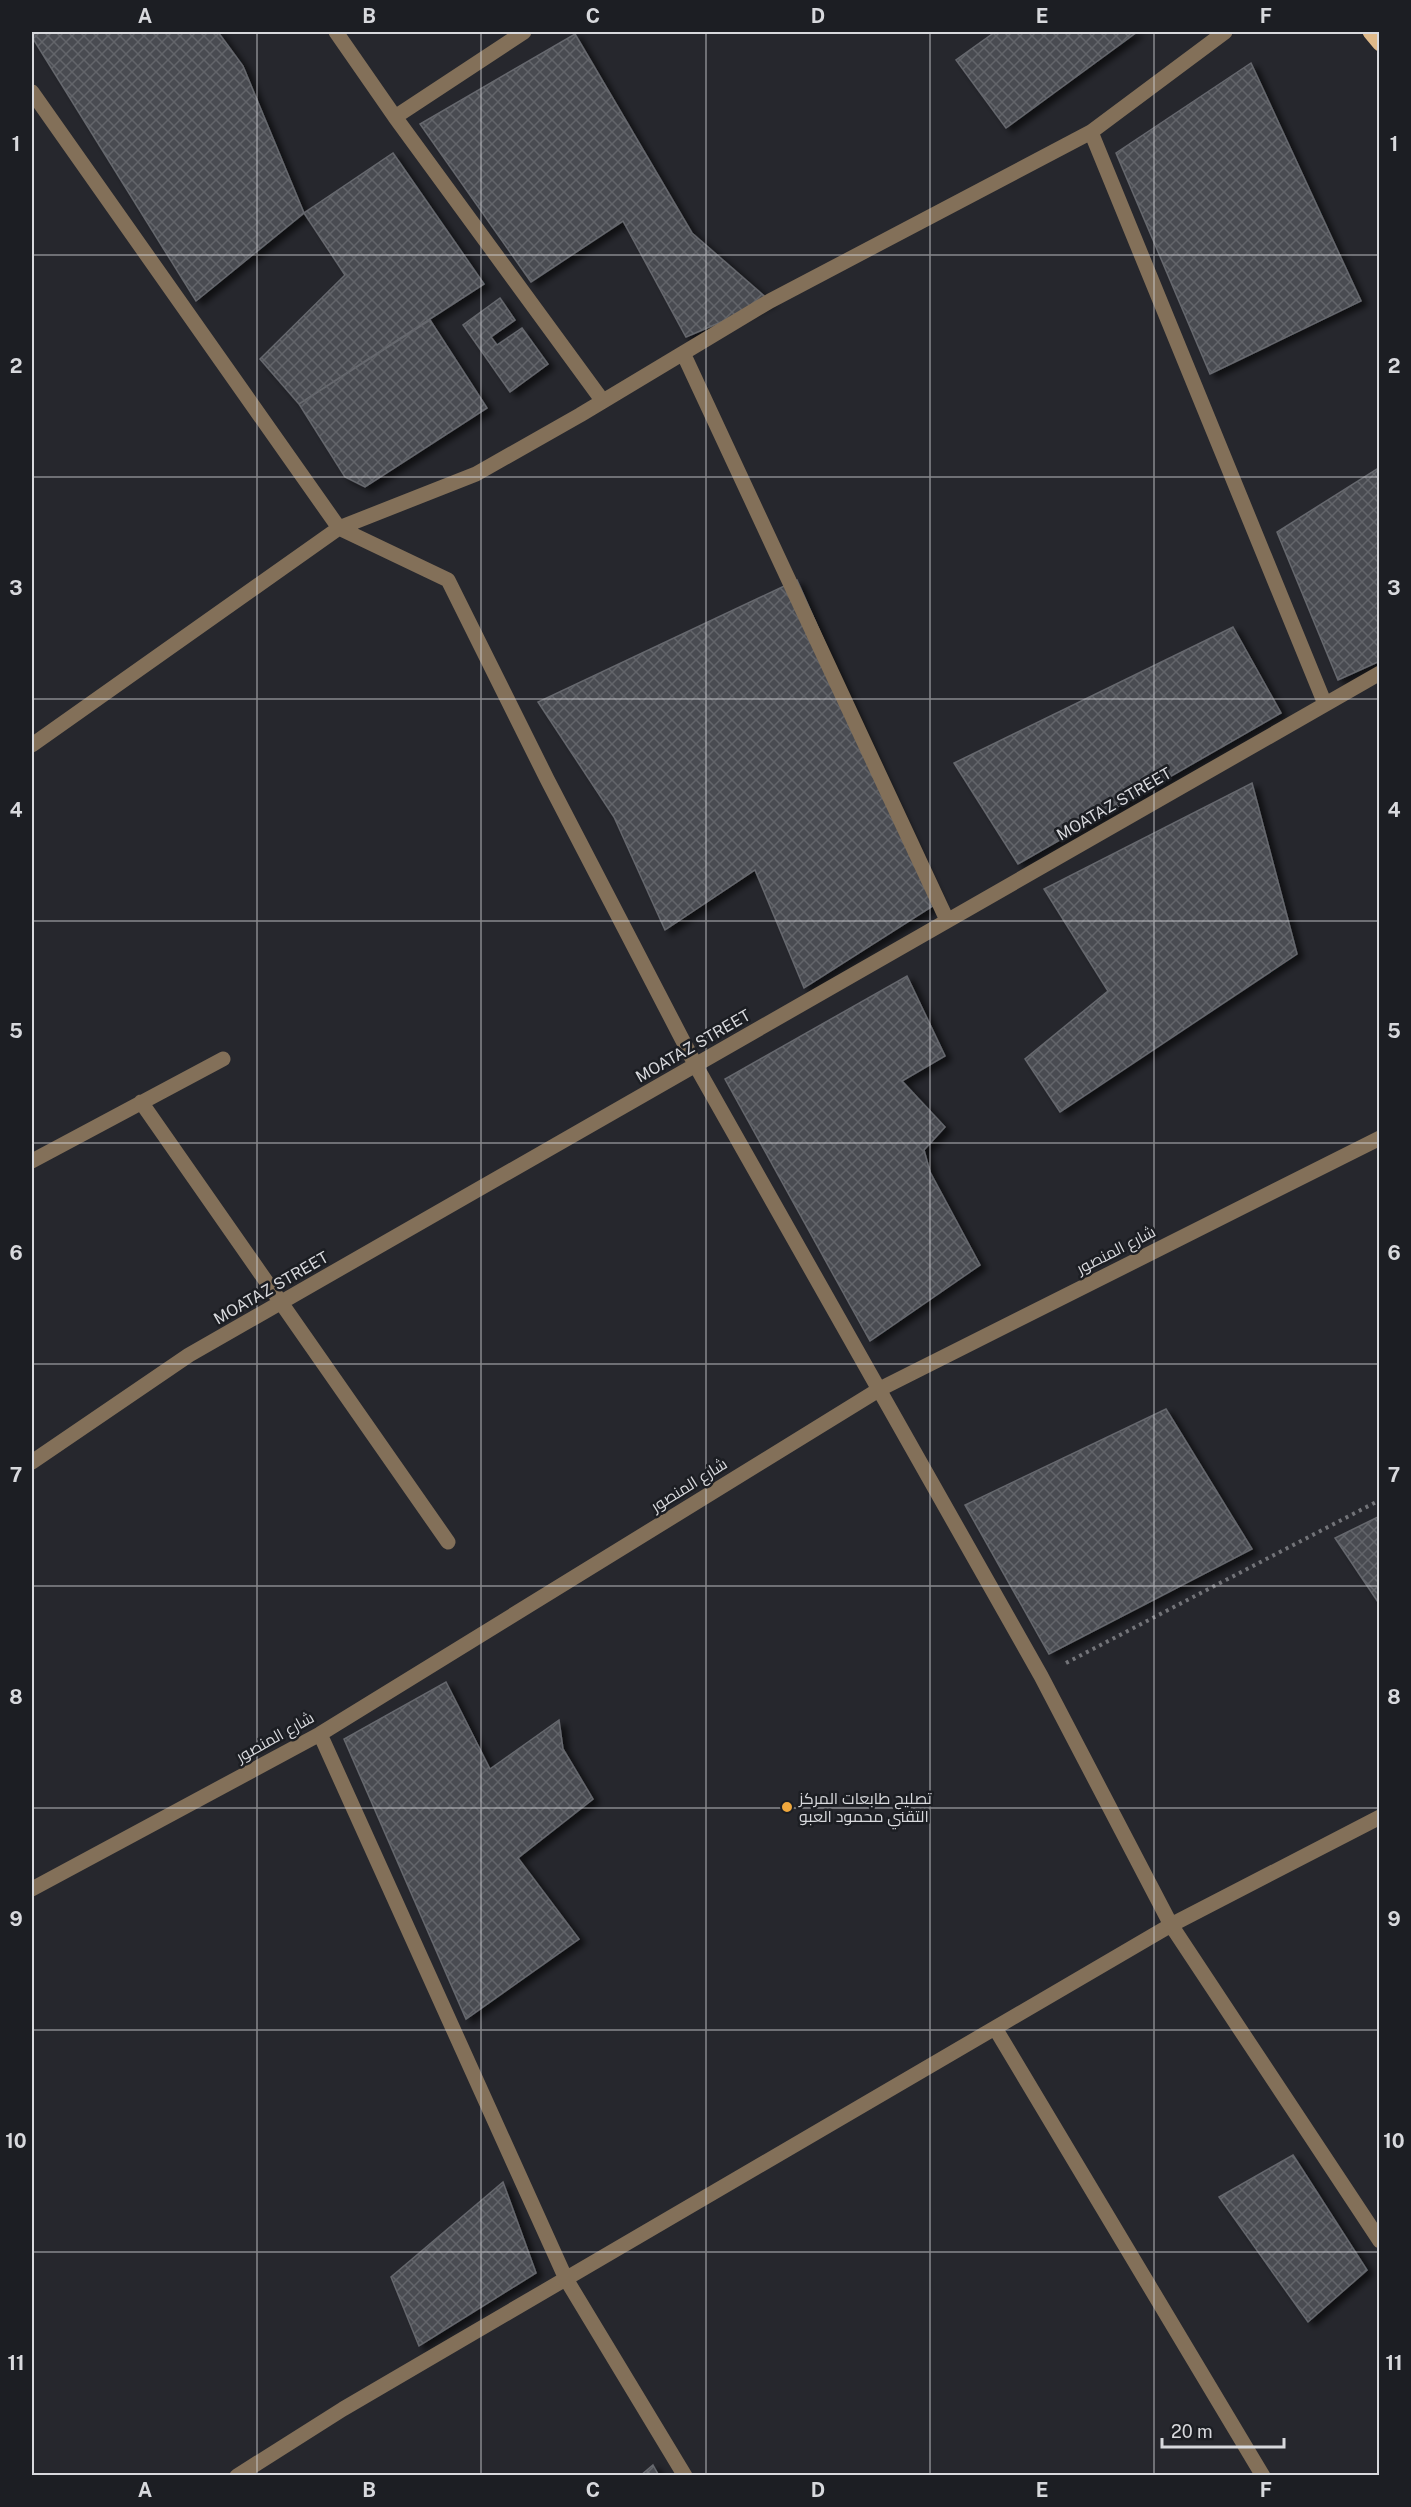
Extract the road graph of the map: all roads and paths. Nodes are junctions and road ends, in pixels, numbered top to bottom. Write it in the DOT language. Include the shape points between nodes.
graph roads {
  1 [pos="336,32"];
  2 [pos="524,32"];
  3 [pos="1225,32"];
  4 [pos="1370,32"];
  5 [pos="1380,44"];
  6 [pos="32,92"];
  7 [pos="395,117"];
  8 [pos="1091,132"];
  9 [pos="683,353"];
  10 [pos="602,400"];
  11 [pos="339,528"];
  12 [pos="1380,673"];
  13 [pos="1325,704"];
  14 [pos="32,744"];
  15 [pos="947,920"];
  16 [pos="223,1059"];
  17 [pos="696,1066"];
  18 [pos="141,1102"];
  19 [pos="1379,1141"];
  20 [pos="32,1161"];
  21 [pos="280,1303"];
  22 [pos="880,1389"];
  23 [pos="32,1462"];
  24 [pos="1380,1500"];
  25 [pos="448,1542"];
  26 [pos="1041,1676"];
  27 [pos="320,1734"];
  28 [pos="1380,1817"];
  29 [pos="32,1889"];
  30 [pos="1171,1925"];
  31 [pos="995,2028"];
  32 [pos="1380,2241"];
  33 [pos="566,2279"];
  34 [pos="237,2475"];
  35 [pos="685,2475"];
  36 [pos="1263,2475"];
  1 -- 7 [label="street"];
  2 -- 7 [label="street"];
  3 -- 8 [label="street"];
  4 -- 5 [label="main road"];
  6 -- 11 [label="street"];
  7 -- 10 [label="street"];
  8 -- 9 [label="street" via="770,301"];
  8 -- 13 [label="street"];
  9 -- 10 [label="street"];
  9 -- 15 [label="street"];
  10 -- 11 [label="street" via="476,474"];
  11 -- 14 [label="street"];
  11 -- 17 [label="street" via="448,580"];
  12 -- 13 [label="street, MOATAZ STREET"];
  13 -- 15 [label="street, MOATAZ STREET"];
  15 -- 17 [label="street, MOATAZ STREET"];
  16 -- 18 [label="street"];
  17 -- 21 [label="street, MOATAZ STREET"];
  17 -- 22 [label="street"];
  18 -- 20 [label="street"];
  18 -- 21 [label="street"];
  19 -- 22 [label="street, شارع المنصور"];
  21 -- 23 [label="street, MOATAZ STREET" via="189,1355"];
  21 -- 25 [label="street"];
  22 -- 26 [label="street"];
  22 -- 27 [label="street, شارع المنصور"];
  24 -- 26 [label="path"];
  26 -- 30 [label="street"];
  27 -- 29 [label="street, شارع المنصور"];
  27 -- 33 [label="street"];
  28 -- 30 [label="street"];
  30 -- 31 [label="street"];
  30 -- 32 [label="street"];
  31 -- 33 [label="street"];
  31 -- 36 [label="street"];
  33 -- 34 [label="street"];
  33 -- 35 [label="street"];
}
